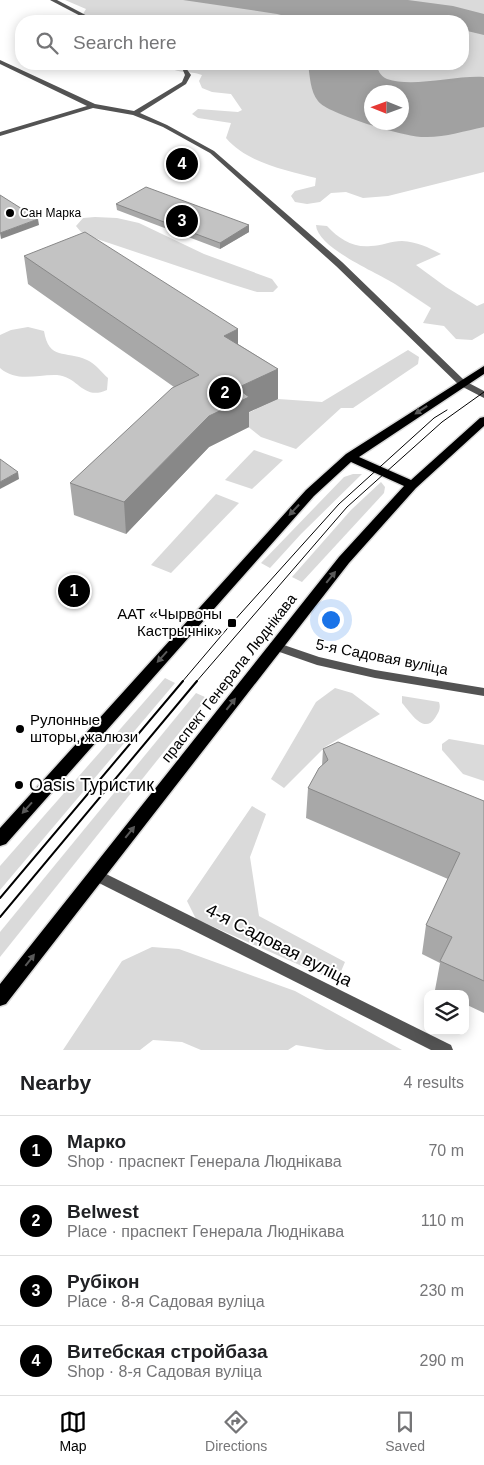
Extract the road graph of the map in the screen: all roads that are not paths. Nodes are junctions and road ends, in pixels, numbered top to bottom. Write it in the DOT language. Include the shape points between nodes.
graph roads {
  1 [pos="53,0"];
  2 [pos="82,15"];
  3 [pos="0,62"];
  4 [pos="15,69"];
  5 [pos="17,70"];
  6 [pos="186,70"];
  7 [pos="93,106"];
  8 [pos="136,113"];
  9 [pos="0,134"];
  10 [pos="484,369"];
  11 [pos="462,382"];
  12 [pos="484,395"];
  13 [pos="484,420"];
  14 [pos="350,457"];
  15 [pos="412,485"];
  16 [pos="275,646"];
  17 [pos="484,692"];
  18 [pos="0,839"];
  19 [pos="96,875"];
  20 [pos="0,998"];
  21 [pos="446,1050"];
  1 -- 2 [label="street"];
  3 -- 4 [label="street"];
  5 -- 7 [label="street"];
  6 -- 8 [label="street" via="188,75 184,83"];
  7 -- 8 [label="street"];
  7 -- 9 [label="street"];
  8 -- 11 [label="street" via="212,152 339,264"];
  10 -- 11 [label="main road"];
  11 -- 12 [label="street"];
  11 -- 14 [label="main road, one-way"];
  13 -- 15 [label="main road, праспект Генерала Люднікава"];
  14 -- 15 [label="main road"];
  14 -- 18 [label="main road, one-way" via="273,533"];
  16 -- 15 [label="main road, праспект Генерала Люднікава, one-way" via="344,560"];
  16 -- 17 [label="street, 5-я Садовая вуліца" via="317,661 375,674"];
  19 -- 16 [label="main road, праспект Генерала Люднікава, one-way"];
  20 -- 19 [label="main road, праспект Генерала Люднікава, one-way"];
  19 -- 21 [label="street, 4-я Садовая вуліца"];
}
